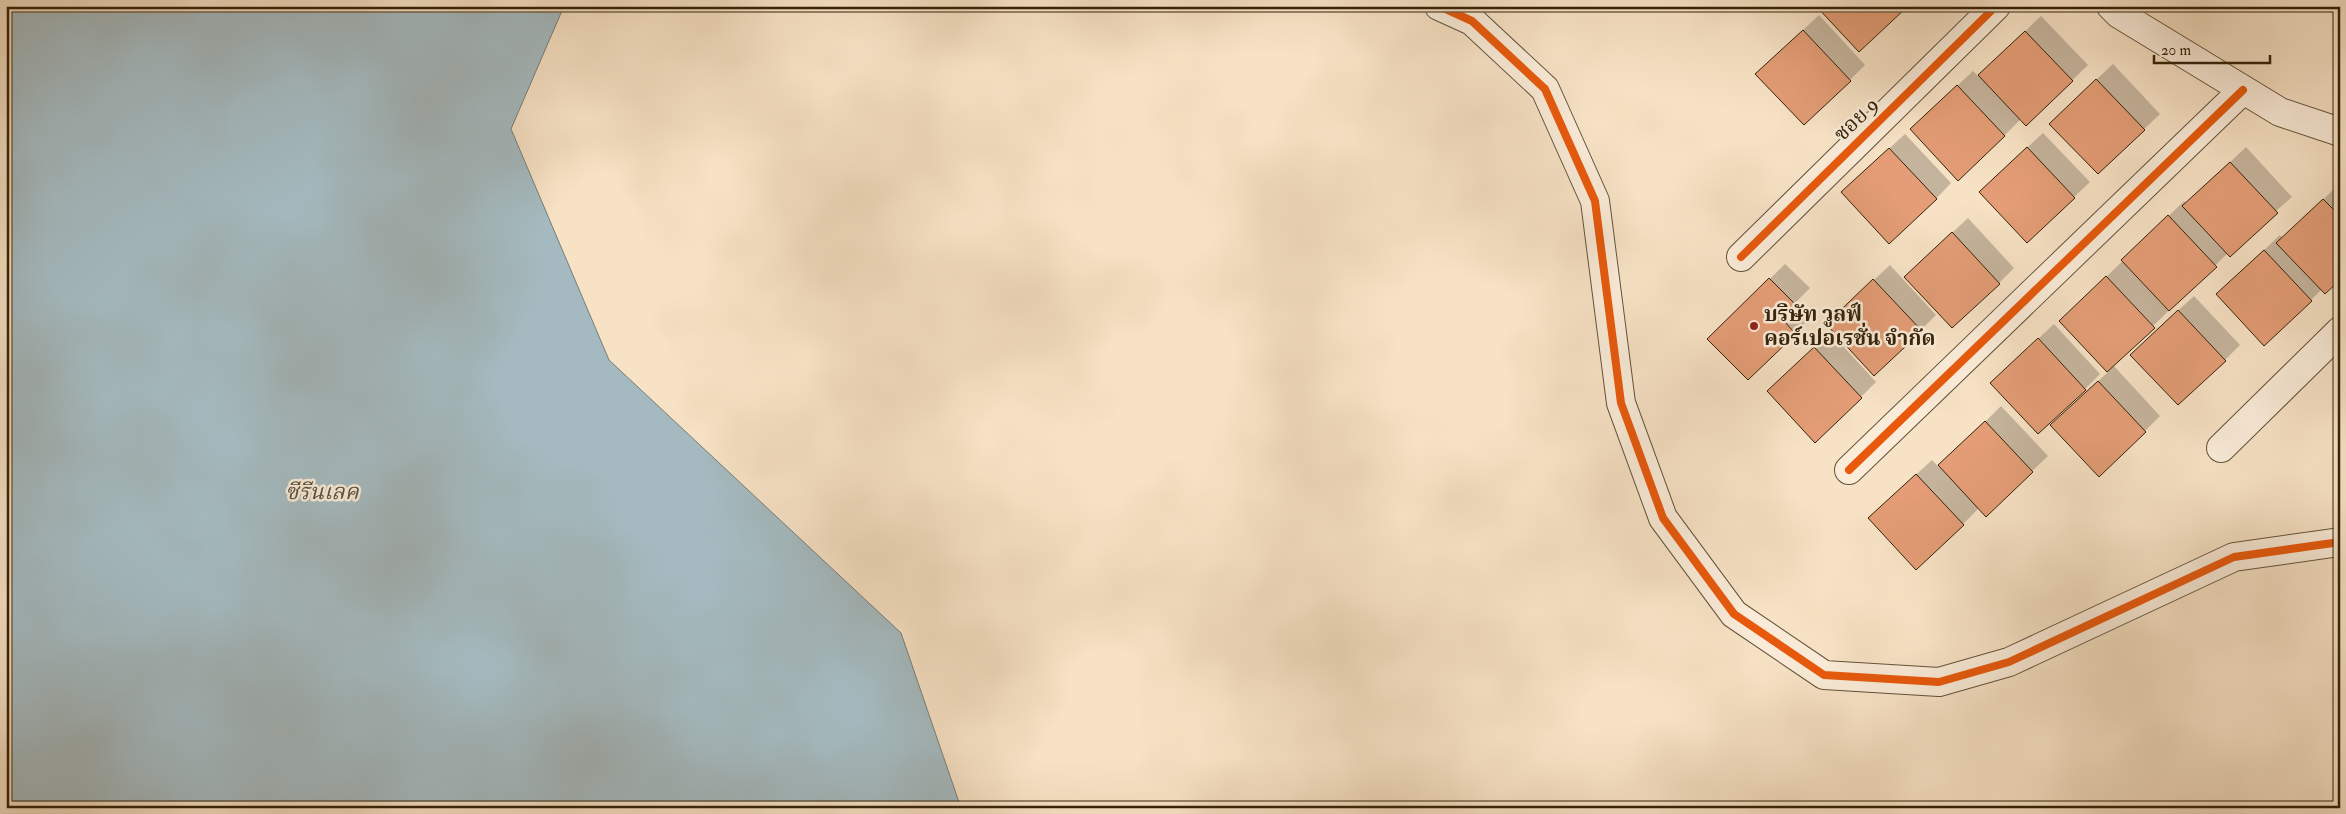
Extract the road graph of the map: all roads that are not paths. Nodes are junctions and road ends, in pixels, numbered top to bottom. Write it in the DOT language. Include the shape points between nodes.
graph roads {
  1 [pos="1439,6"];
  2 [pos="1996,6"];
  3 [pos="2111,6"];
  4 [pos="2243,90"];
  5 [pos="2340,132"];
  6 [pos="1741,257"];
  7 [pos="2340,331"];
  8 [pos="2221,448"];
  9 [pos="1849,470"];
  10 [pos="2340,542"];
  1 -- 10 [label="street" via="1472,21 1545,89 1591,193 1621,403 1662,518 1734,614 1824,675 1939,682 2009,662 2234,557"];
  2 -- 6 [label="street, ซอย 9"];
  3 -- 4 [label="street"];
  4 -- 5 [label="street" via="2280,112"];
  4 -- 9 [label="street"];
  7 -- 8 [label="street"];
}
